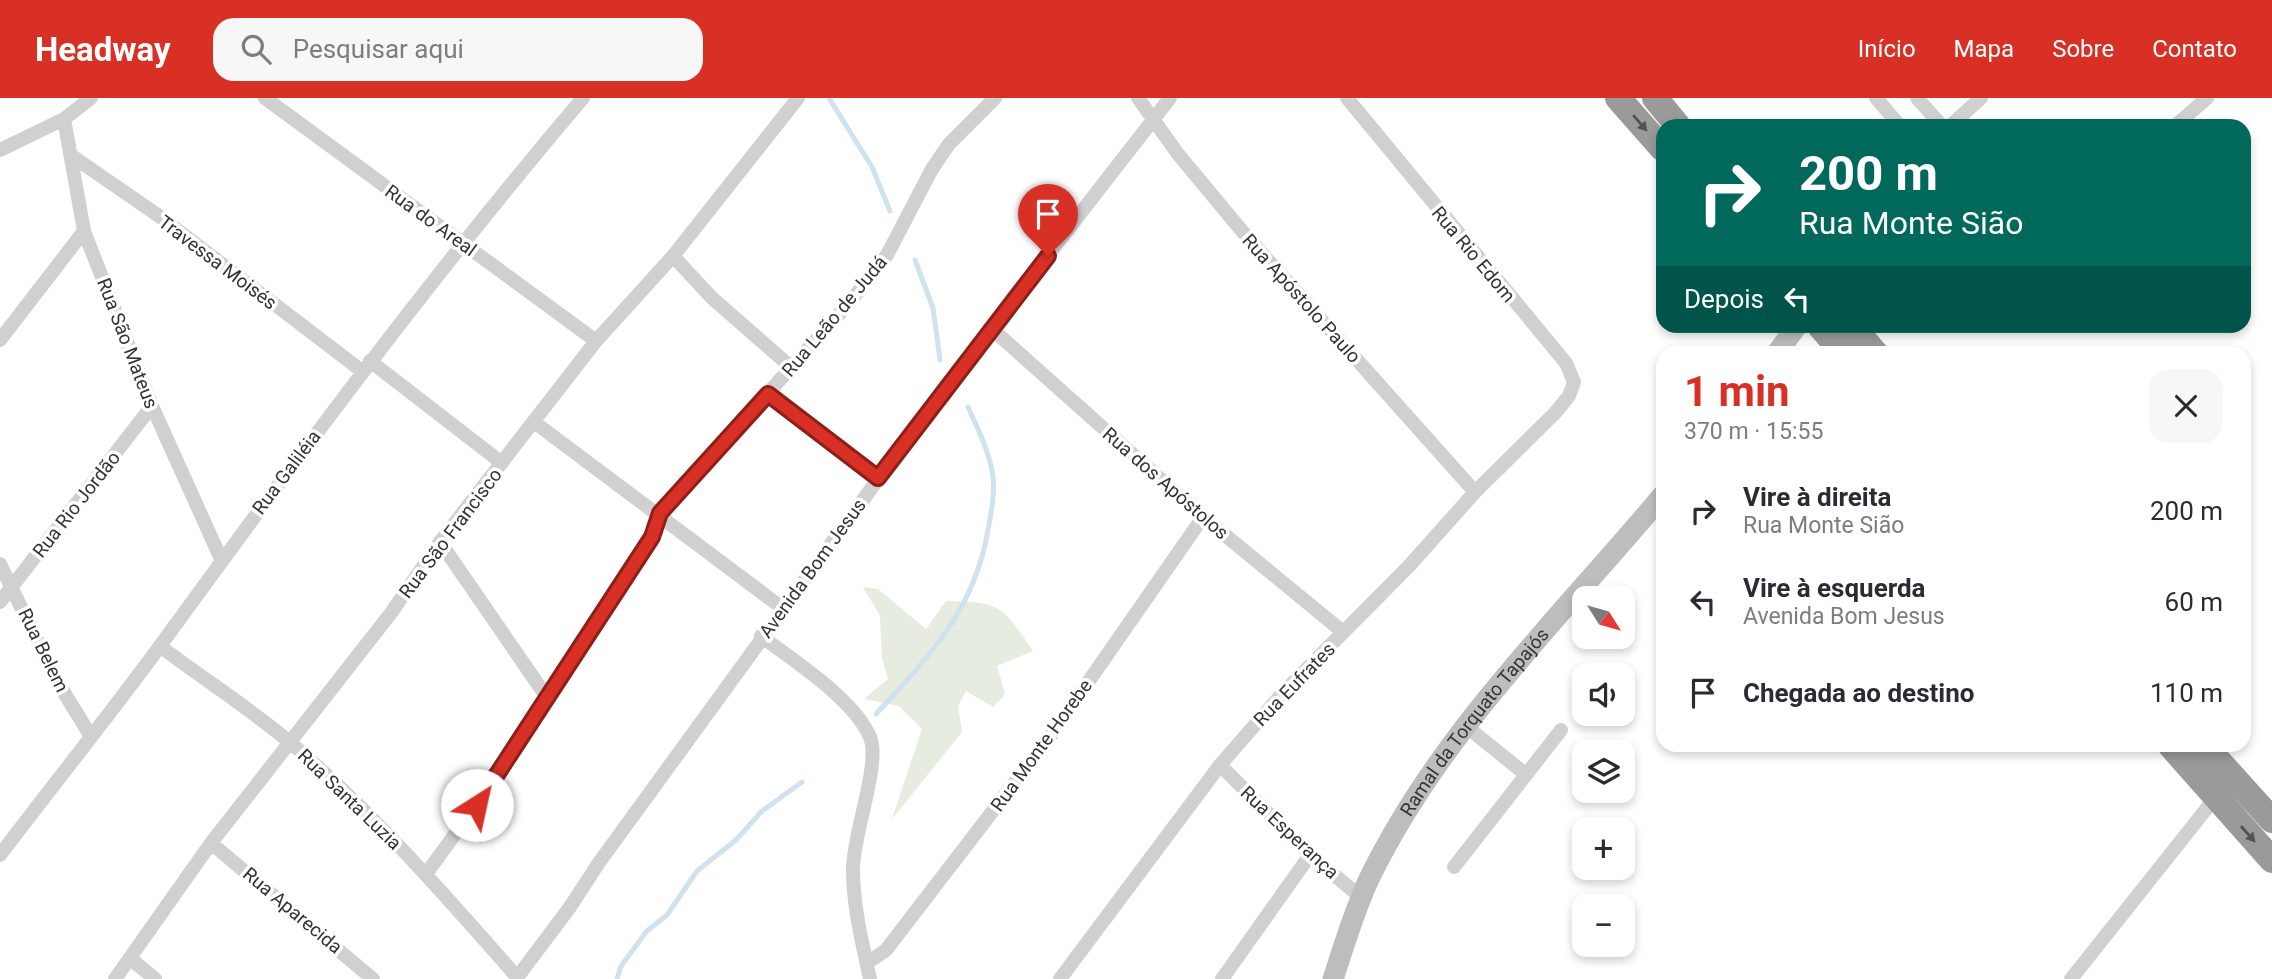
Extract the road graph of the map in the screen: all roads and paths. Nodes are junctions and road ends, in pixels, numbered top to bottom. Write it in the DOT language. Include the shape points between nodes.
graph roads {
  1 [pos="91,98"];
  2 [pos="265,98"];
  3 [pos="583,98"];
  4 [pos="798,98"];
  5 [pos="995,98"];
  6 [pos="1138,98"];
  7 [pos="1170,98"];
  8 [pos="1348,98"];
  9 [pos="1618,98"];
  10 [pos="1655,98"];
  11 [pos="1877,98"];
  12 [pos="1917,98"];
  13 [pos="1981,98"];
  14 [pos="2207,98"];
  15 [pos="1155,118"];
  16 [pos="64,119"];
  17 [pos="1672,119"];
  18 [pos="1894,119"];
  19 [pos="1936,119"];
  20 [pos="1958,119"];
  21 [pos="2183,119"];
  22 [pos="1656,141"];
  23 [pos="0,150"];
  24 [pos="72,156"];
  25 [pos="84,231"];
  26 [pos="463,243"];
  27 [pos="673,256"];
  28 [pos="992,329"];
  29 [pos="0,340"];
  30 [pos="596,341"];
  31 [pos="366,366"];
  32 [pos="791,367"];
  33 [pos="768,394"];
  34 [pos="152,407"];
  35 [pos="1555,413"];
  36 [pos="534,422"];
  37 [pos="502,463"];
  38 [pos="878,478"];
  39 [pos="1475,492"];
  40 [pos="1656,503"];
  41 [pos="660,513"];
  42 [pos="1203,517"];
  43 [pos="440,542"];
  44 [pos="221,559"];
  45 [pos="0,564"];
  46 [pos="12,586"];
  47 [pos="0,602"];
  48 [pos="782,607"];
  49 [pos="1343,632"];
  50 [pos="761,636"];
  51 [pos="160,646"];
  52 [pos="546,696"];
  53 [pos="1467,727"];
  54 [pos="1560,730"];
  55 [pos="90,735"];
  56 [pos="291,743"];
  57 [pos="2176,752"];
  58 [pos="2211,752"];
  59 [pos="1220,765"];
  60 [pos="1524,773"];
  61 [pos="2215,798"];
  62 [pos="2268,810"];
  63 [pos="211,843"];
  64 [pos="0,855"];
  65 [pos="1310,855"];
  66 [pos="2272,860"];
  67 [pos="1454,867"];
  68 [pos="426,874"];
  69 [pos="1362,898"];
  70 [pos="131,959"];
  71 [pos="867,963"];
  72 [pos="516,978"];
  73 [pos="116,979"];
  74 [pos="155,979"];
  75 [pos="373,979"];
  76 [pos="870,979"];
  77 [pos="1060,979"];
  78 [pos="1222,979"];
  79 [pos="1333,979"];
  80 [pos="2071,979"];
  1 -- 16 [label="street"];
  2 -- 26 [label="street, Rua do Areal"];
  3 -- 26 [label="street, Rua Galiléia"];
  4 -- 27 [label="street, Rua São Francisco"];
  5 -- 32 [label="street, Rua Leão de Judá" via="949,144 887,255"];
  6 -- 15 [label="street, Rua Apóstolo Paulo"];
  7 -- 15 [label="street, Avenida Bom Jesus"];
  8 -- 35 [label="street, Rua Rio Edom" via="1572,372 1569,396"];
  9 -- 22 [label="highway, one-way"];
  10 -- 17 [label="highway"];
  11 -- 18 [label="street"];
  12 -- 19 [label="street"];
  13 -- 20 [label="street"];
  14 -- 21 [label="street"];
  15 -- 28 [label="street, Avenida Bom Jesus"];
  15 -- 39 [label="street, Rua Apóstolo Paulo" via="1178,154 1242,231"];
  16 -- 23 [label="street"];
  16 -- 24 [label="street, Rua São Mateus"];
  24 -- 25 [label="street, Rua São Mateus"];
  24 -- 31 [label="street, Travessa Moisés"];
  25 -- 29 [label="street"];
  25 -- 34 [label="street, Rua São Mateus"];
  26 -- 30 [label="street, Rua do Areal"];
  26 -- 31 [label="street, Rua Galiléia"];
  27 -- 30 [label="street, Rua São Francisco"];
  27 -- 32 [label="street" via="712,298"];
  28 -- 38 [label="street, Avenida Bom Jesus"];
  28 -- 42 [label="street, Rua dos Apóstolos"];
  30 -- 36 [label="street, Rua São Francisco"];
  31 -- 37 [label="street, Travessa Moisés"];
  31 -- 44 [label="street, Rua Galiléia"];
  32 -- 33 [label="street, Rua Leão de Judá"];
  33 -- 38 [label="street"];
  33 -- 41 [label="street, Rua Leão de Judá"];
  34 -- 44 [label="street, Rua São Mateus"];
  34 -- 46 [label="street, Rua Rio Jordão"];
  35 -- 39 [label="street, Rua Eufrates"];
  36 -- 37 [label="street, Rua São Francisco"];
  36 -- 41 [label="street"];
  37 -- 43 [label="street, Rua São Francisco"];
  38 -- 48 [label="street, Avenida Bom Jesus"];
  39 -- 49 [label="street, Rua Eufrates"];
  40 -- 53 [label="street, Ramal da Torquato Tapajós"];
  41 -- 48 [label="street"];
  41 -- 52 [label="street, Rua Leão de Judá" via="652,537"];
  42 -- 49 [label="street, Rua dos Apóstolos"];
  42 -- 71 [label="street, Rua Monte Horebe" via="1052,734 886,950"];
  43 -- 52 [label="street"];
  43 -- 56 [label="street, Rua São Francisco"];
  44 -- 51 [label="street, Rua Galiléia"];
  45 -- 46 [label="street, Rua Belem"];
  46 -- 47 [label="street, Rua Rio Jordão"];
  46 -- 55 [label="street, Rua Belem" via="57,681"];
  48 -- 50 [label="street, Avenida Bom Jesus"];
  49 -- 59 [label="street, Rua Eufrates"];
  50 -- 71 [label="street" via="845,704 871,740 870,779 853,866 854,902"];
  50 -- 72 [label="street, Avenida Bom Jesus"];
  51 -- 55 [label="street, Rua Galiléia"];
  51 -- 56 [label="street, Rua Santa Luzia"];
  52 -- 68 [label="street, Rua Leão de Judá" via="503,768"];
  53 -- 60 [label="street"];
  53 -- 69 [label="street, Ramal da Torquato Tapajós" via="1425,783"];
  54 -- 60 [label="street"];
  55 -- 64 [label="street, Rua Galiléia"];
  56 -- 63 [label="street, Rua São Francisco"];
  56 -- 68 [label="street, Rua Santa Luzia"];
  57 -- 61 [label="highway"];
  58 -- 62 [label="highway"];
  59 -- 65 [label="street, Rua Esperança"];
  59 -- 77 [label="street, Rua Eufrates"];
  60 -- 67 [label="street"];
  61 -- 66 [label="highway, one-way"];
  61 -- 80 [label="street"];
  63 -- 70 [label="street, Rua São Francisco"];
  63 -- 75 [label="street, Rua Aparecida"];
  65 -- 69 [label="street, Rua Esperança"];
  65 -- 78 [label="street"];
  68 -- 72 [label="street, Rua Santa Luzia"];
  69 -- 79 [label="street, Ramal da Torquato Tapajós"];
  70 -- 73 [label="street, Rua São Francisco"];
  70 -- 74 [label="street"];
  71 -- 76 [label="street"];
}
